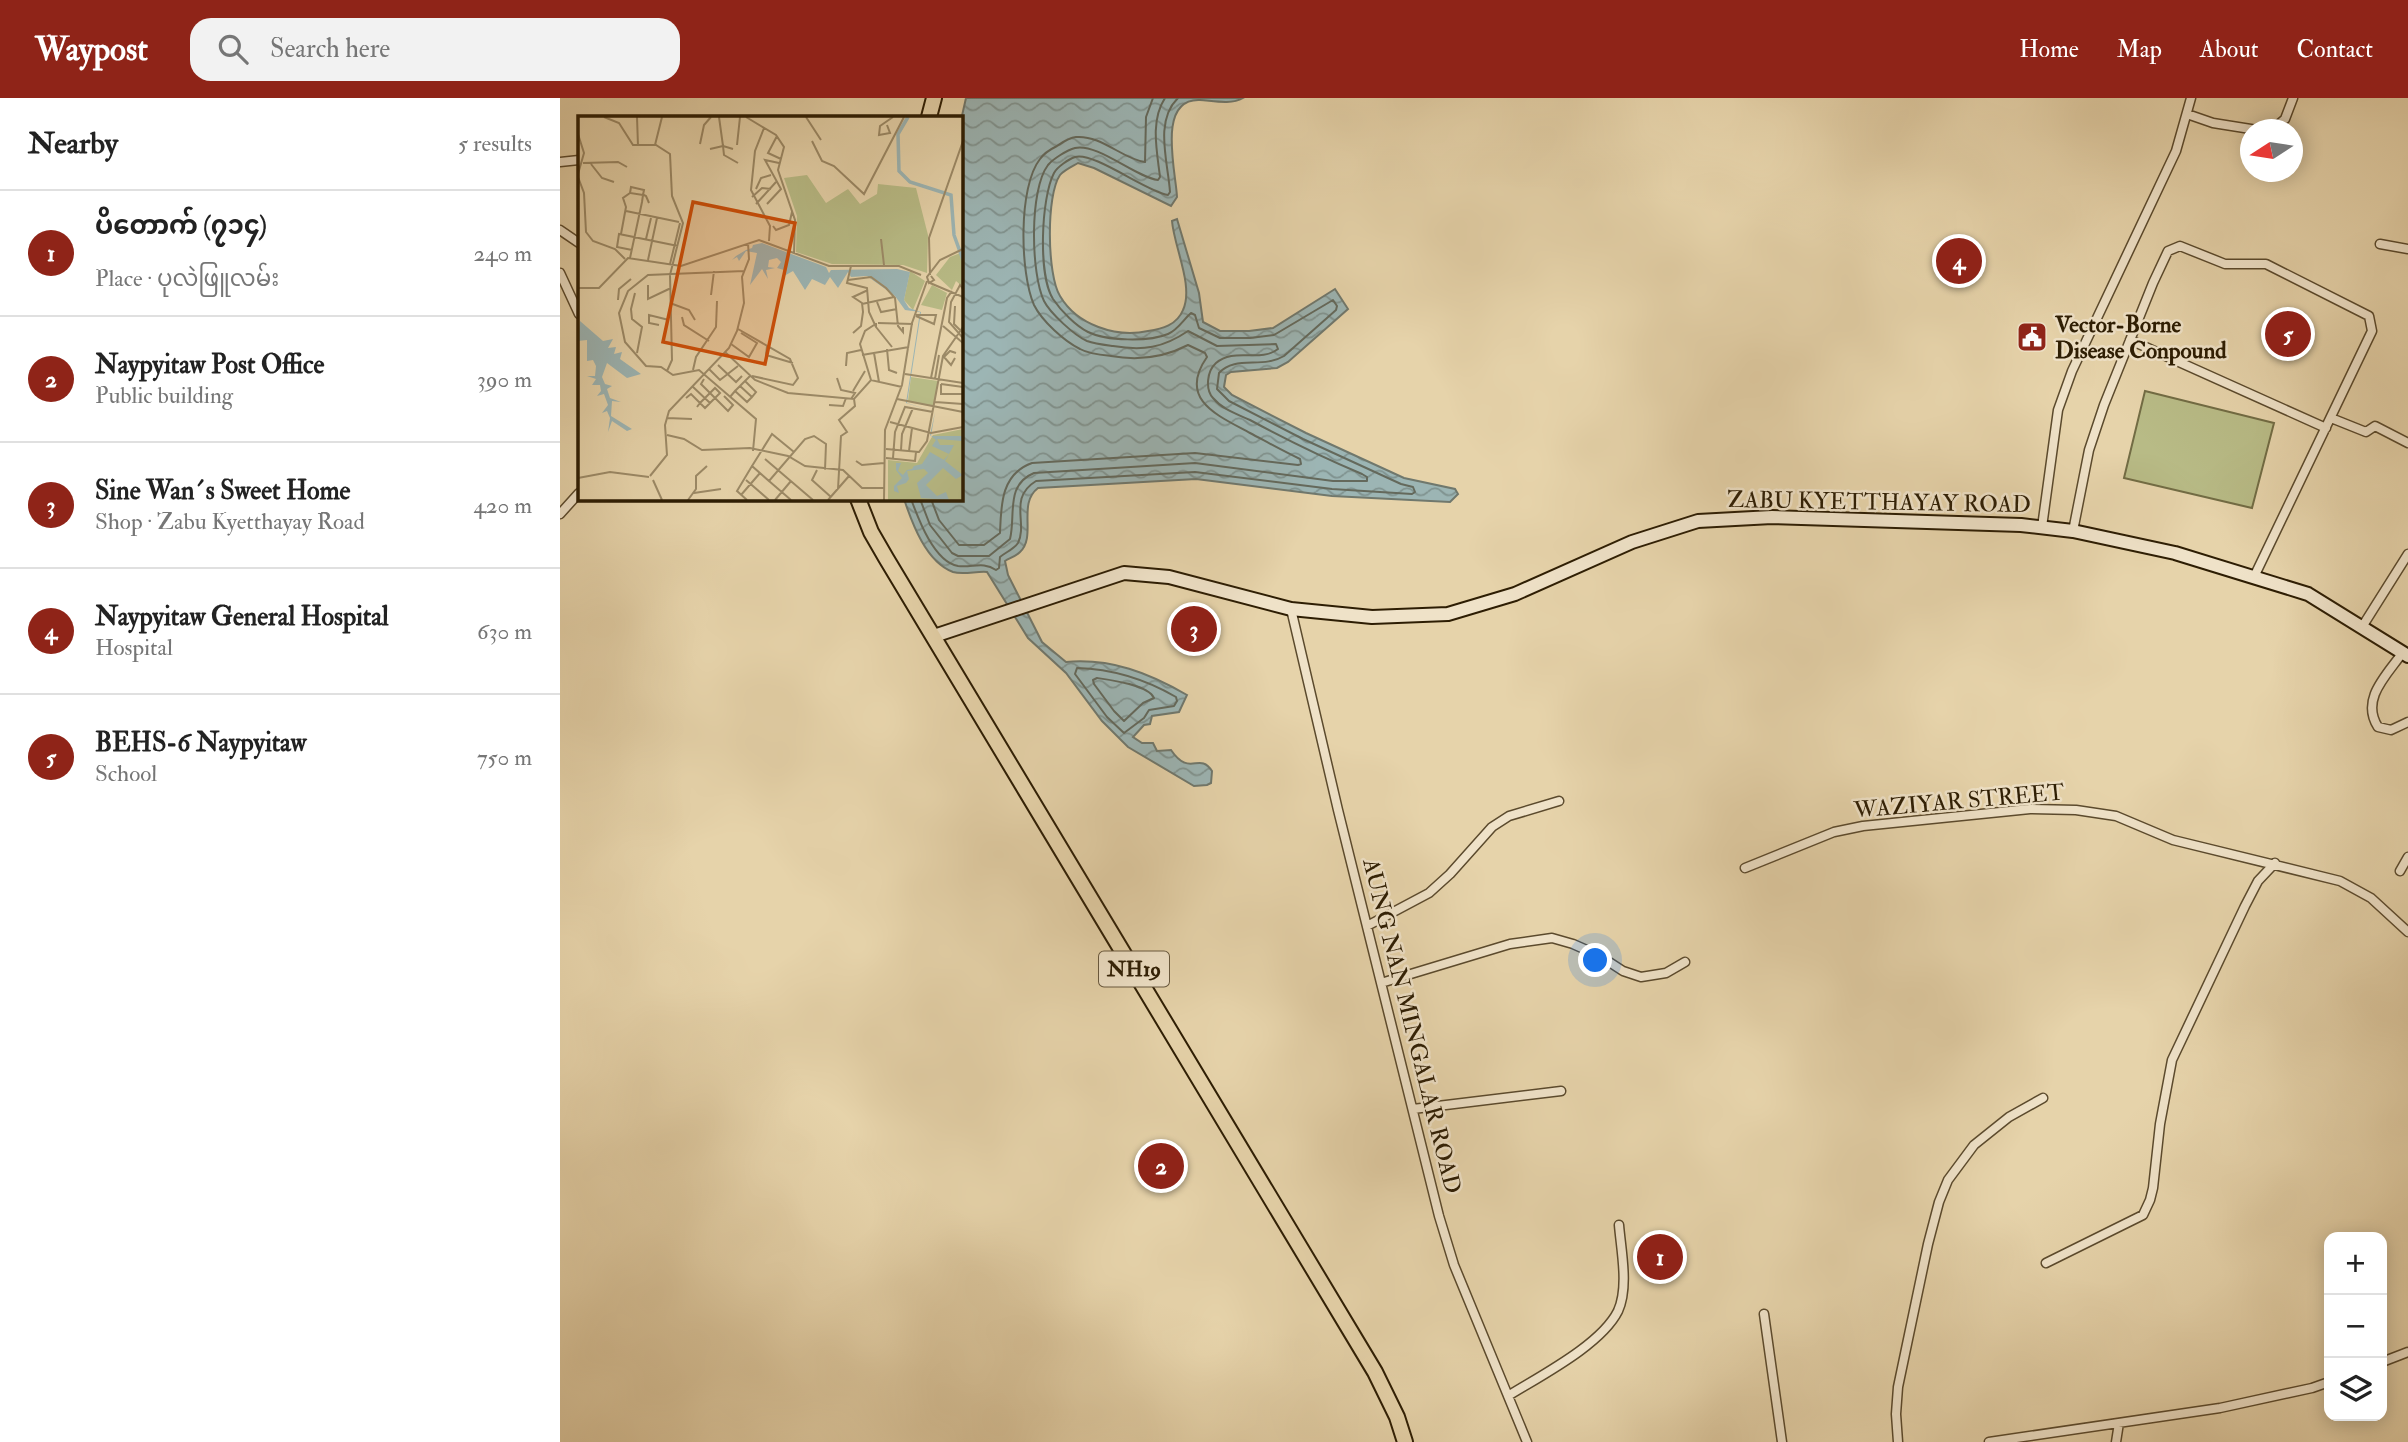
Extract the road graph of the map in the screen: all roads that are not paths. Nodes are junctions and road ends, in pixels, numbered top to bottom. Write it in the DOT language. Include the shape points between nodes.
graph roads {
  1 [pos="934,98"];
  2 [pos="2191,98"];
  3 [pos="2293,98"];
  4 [pos="2187,114"];
  5 [pos="929,116"];
  6 [pos="2286,119"];
  7 [pos="2240,127"];
  8 [pos="578,160"];
  9 [pos="560,162"];
  10 [pos="560,230"];
  11 [pos="578,242"];
  12 [pos="2380,244"];
  13 [pos="2408,249"];
  14 [pos="560,273"];
  15 [pos="578,312"];
  16 [pos="2130,340"];
  17 [pos="2331,418"];
  18 [pos="2326,428"];
  19 [pos="2408,443"];
  20 [pos="578,494"];
  21 [pos="858,500"];
  22 [pos="560,514"];
  23 [pos="2042,527"];
  24 [pos="2073,531"];
  25 [pos="2408,554"];
  26 [pos="2254,577"];
  27 [pos="1291,609"];
  28 [pos="2362,626"];
  29 [pos="934,636"];
  30 [pos="2405,654"];
  31 [pos="2408,722"];
  32 [pos="1559,801"];
  33 [pos="2408,857"];
  34 [pos="2275,863"];
  35 [pos="1745,868"];
  36 [pos="2400,871"];
  37 [pos="1367,926"];
  38 [pos="2408,932"];
  39 [pos="1685,962"];
  40 [pos="1381,983"];
  41 [pos="1561,1091"];
  42 [pos="2043,1098"];
  43 [pos="1413,1109"];
  44 [pos="1619,1225"];
  45 [pos="2046,1262"];
  46 [pos="1765,1314"];
  47 [pos="2408,1352"];
  48 [pos="2387,1360"];
  49 [pos="2324,1384"];
  50 [pos="1508,1396"];
  51 [pos="2119,1423"];
  52 [pos="1405,1442"];
  53 [pos="1527,1442"];
  54 [pos="1782,1442"];
  55 [pos="1898,1442"];
  56 [pos="1989,1442"];
  57 [pos="2116,1442"];
  1 -- 5 [label="highway"];
  2 -- 4 [label="street"];
  3 -- 6 [label="street"];
  4 -- 7 [label="street"];
  4 -- 23 [label="street" via="2176,151 2058,410"];
  8 -- 9 [label="street"];
  10 -- 11 [label="street"];
  12 -- 13 [label="street"];
  14 -- 15 [label="street"];
  16 -- 17 [label="street" via="2168,251 2180,246 2225,264 2266,264 2369,316 2372,331"];
  16 -- 18 [label="street"];
  16 -- 24 [label="street" via="2089,450"];
  17 -- 18 [label="street"];
  17 -- 19 [label="street" via="2366,432 2375,426"];
  18 -- 26 [label="street"];
  20 -- 22 [label="street"];
  21 -- 29 [label="highway, NH19" via="871,532"];
  23 -- 24 [label="main road, ZABU KYETTHAYAY ROAD"];
  23 -- 27 [label="main road, ZABU KYETTHAYAY ROAD" via="1772,517 1698,521 1632,542 1515,594 1448,614 1372,617"];
  24 -- 26 [label="main road, ZABU KYETTHAYAY ROAD" via="2175,553"];
  25 -- 28 [label="street"];
  26 -- 28 [label="main road, ZABU KYETTHAYAY ROAD" via="2308,594"];
  27 -- 29 [label="main road, ZABU KYETTHAYAY ROAD" via="1169,577 1124,573"];
  27 -- 37 [label="street, AUNG NAN MINGALAR ROAD"];
  28 -- 30 [label="main road, ZABU KYETTHAYAY ROAD"];
  29 -- 52 [label="highway, NH19" via="1375,1372"];
  30 -- 31 [label="street" via="2374,695 2371,717 2378,727 2391,730"];
  32 -- 37 [label="street" via="1509,816 1492,827 1429,893"];
  33 -- 36 [label="street"];
  34 -- 35 [label="street, WAZIYAR STREET" via="2173,840 2116,816 2030,809 1853,828 1794,846"];
  34 -- 38 [label="street, WAZIYAR STREET" via="2340,881 2371,898"];
  34 -- 45 [label="street" via="2258,881 2172,1060 2153,1188 2143,1214"];
  37 -- 40 [label="street, AUNG NAN MINGALAR ROAD"];
  39 -- 40 [label="street" via="1666,973 1641,977 1552,938 1510,944"];
  40 -- 43 [label="street, AUNG NAN MINGALAR ROAD"];
  41 -- 43 [label="street"];
  42 -- 55 [label="street" via="1974,1145 1939,1202 1898,1387"];
  43 -- 50 [label="street, AUNG NAN MINGALAR ROAD" via="1454,1265"];
  44 -- 50 [label="street" via="1623,1286 1619,1310 1605,1330 1571,1357"];
  46 -- 54 [label="street"];
  47 -- 48 [label="street"];
  49 -- 51 [label="street" via="2220,1408"];
  50 -- 53 [label="street, AUNG NAN MINGALAR ROAD"];
  51 -- 56 [label="street"];
  51 -- 57 [label="street"];
}
